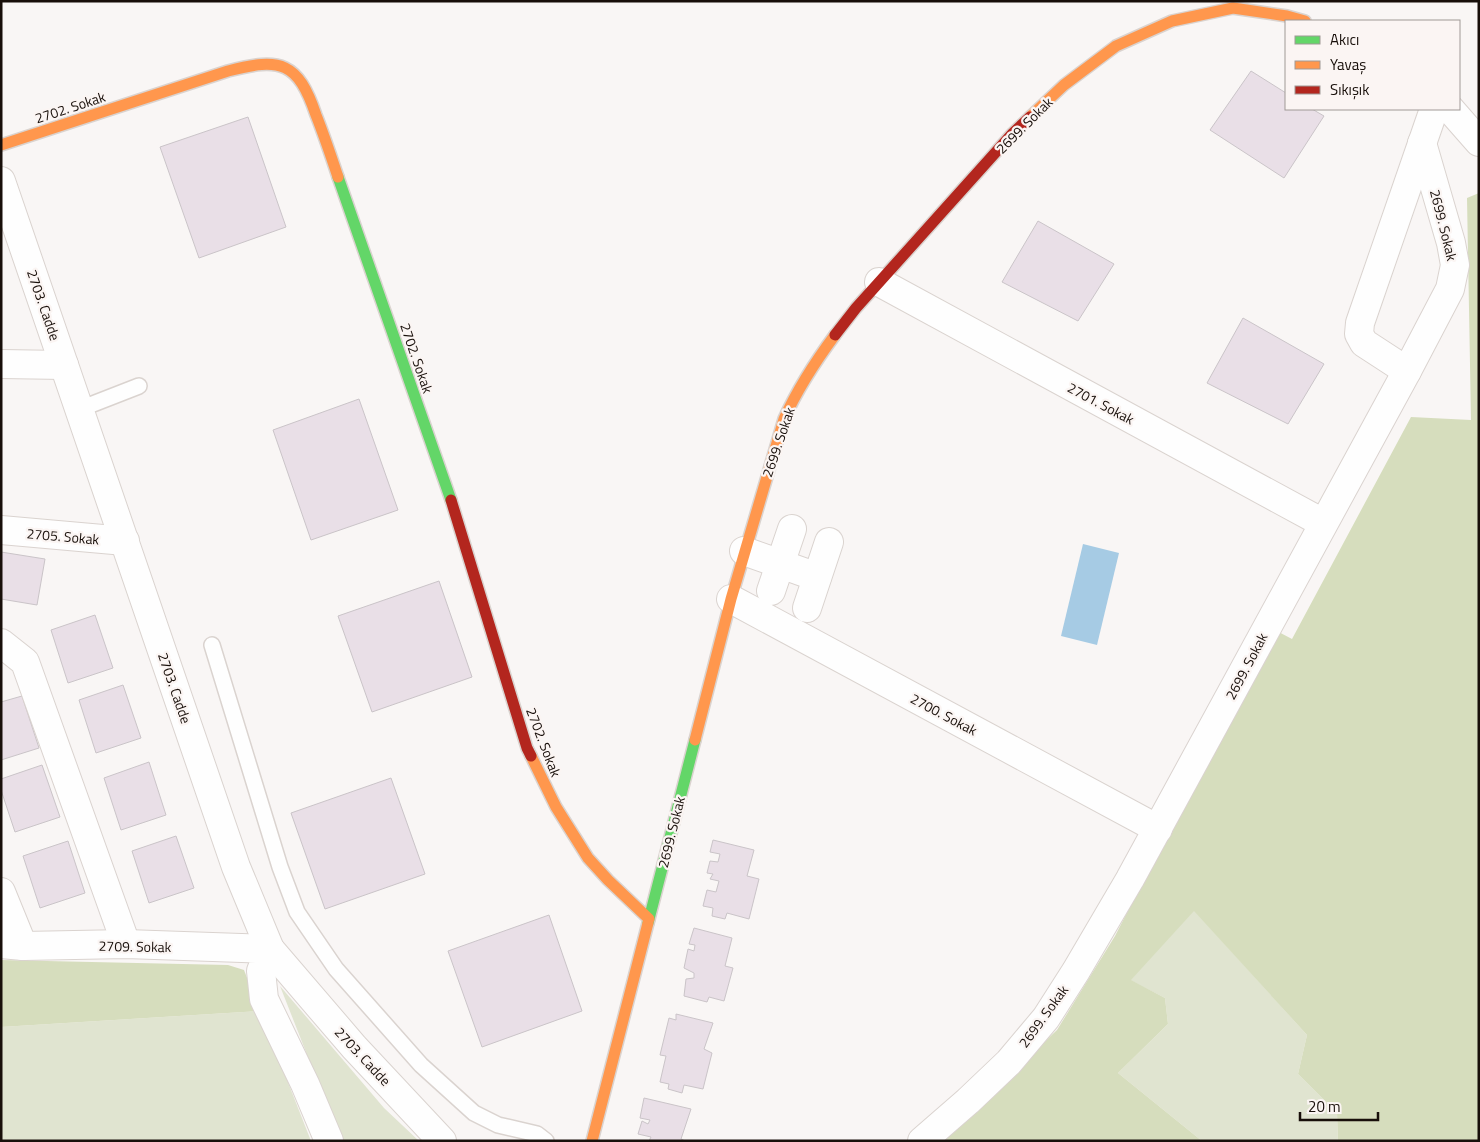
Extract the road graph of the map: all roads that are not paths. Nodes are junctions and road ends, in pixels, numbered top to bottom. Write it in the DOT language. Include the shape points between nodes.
graph roads {
  1 [pos="1301,20"];
  2 [pos="1434,110"];
  3 [pos="1451,110"];
  4 [pos="1479,142"];
  5 [pos="1422,143"];
  6 [pos="1,145"];
  7 [pos="2,188"];
  8 [pos="879,282"];
  9 [pos="1,364"];
  10 [pos="64,365"];
  11 [pos="1407,370"];
  12 [pos="139,386"];
  13 [pos="80,409"];
  14 [pos="1323,523"];
  15 [pos="792,529"];
  16 [pos="1,530"];
  17 [pos="125,541"];
  18 [pos="829,542"];
  19 [pos="744,551"];
  20 [pos="780,564"];
  21 [pos="817,578"];
  22 [pos="771,590"];
  23 [pos="731,599"];
  24 [pos="807,608"];
  25 [pos="1,643"];
  26 [pos="212,645"];
  27 [pos="1158,829"];
  28 [pos="1,892"];
  29 [pos="649,919"];
  30 [pos="126,944"];
  31 [pos="12,945"];
  32 [pos="270,950"];
  33 [pos="329,1141"];
  34 [pos="442,1141"];
  35 [pos="546,1141"];
  36 [pos="592,1141"];
  37 [pos="922,1141"];
  1 -- 8 [label="street, 2699. Sokak" via="1233,8 1172,21 1116,46 1064,85 1013,133"];
  2 -- 5 [label="street"];
  3 -- 4 [label="street"];
  5 -- 11 [label="street, 2699. Sokak" via="1452,243 1455,265 1450,289"];
  5 -- 11 [label="street" via="1359,334 1364,343"];
  6 -- 29 [label="street, 2702. Sokak" via="248,65 280,67 290,70 300,79 308,91 453,506 527,748 556,807 588,858"];
  7 -- 10 [label="street, 2703. Cadde"];
  8 -- 14 [label="street, 2701. Sokak"];
  8 -- 19 [label="street, 2699. Sokak" via="832,338 796,392 775,445"];
  9 -- 10 [label="street"];
  10 -- 13 [label="street, 2703. Cadde"];
  11 -- 14 [label="street, 2699. Sokak"];
  12 -- 13 [label="lane"];
  13 -- 17 [label="street, 2703. Cadde"];
  14 -- 27 [label="street, 2699. Sokak"];
  15 -- 20 [label="street"];
  16 -- 17 [label="street, 2705. Sokak"];
  17 -- 32 [label="street, 2703. Cadde" via="236,867"];
  18 -- 21 [label="street"];
  19 -- 20 [label="street"];
  19 -- 23 [label="street, 2699. Sokak"];
  20 -- 21 [label="street"];
  20 -- 22 [label="street"];
  21 -- 24 [label="street"];
  23 -- 27 [label="street, 2700. Sokak"];
  23 -- 29 [label="street, 2699. Sokak"];
  25 -- 30 [label="street" via="25,662"];
  26 -- 35 [label="lane" via="280,867 297,912 336,969 421,1065 474,1113 498,1125 537,1134"];
  27 -- 37 [label="street, 2699. Sokak" via="1046,1018 1009,1062"];
  28 -- 31 [label="street"];
  29 -- 36 [label="street, 2699. Sokak"];
  30 -- 31 [label="street, 2709. Sokak"];
  30 -- 32 [label="street, 2709. Sokak"];
  32 -- 33 [label="street" via="261,971 264,999"];
  32 -- 34 [label="street, 2703. Cadde"];
}
